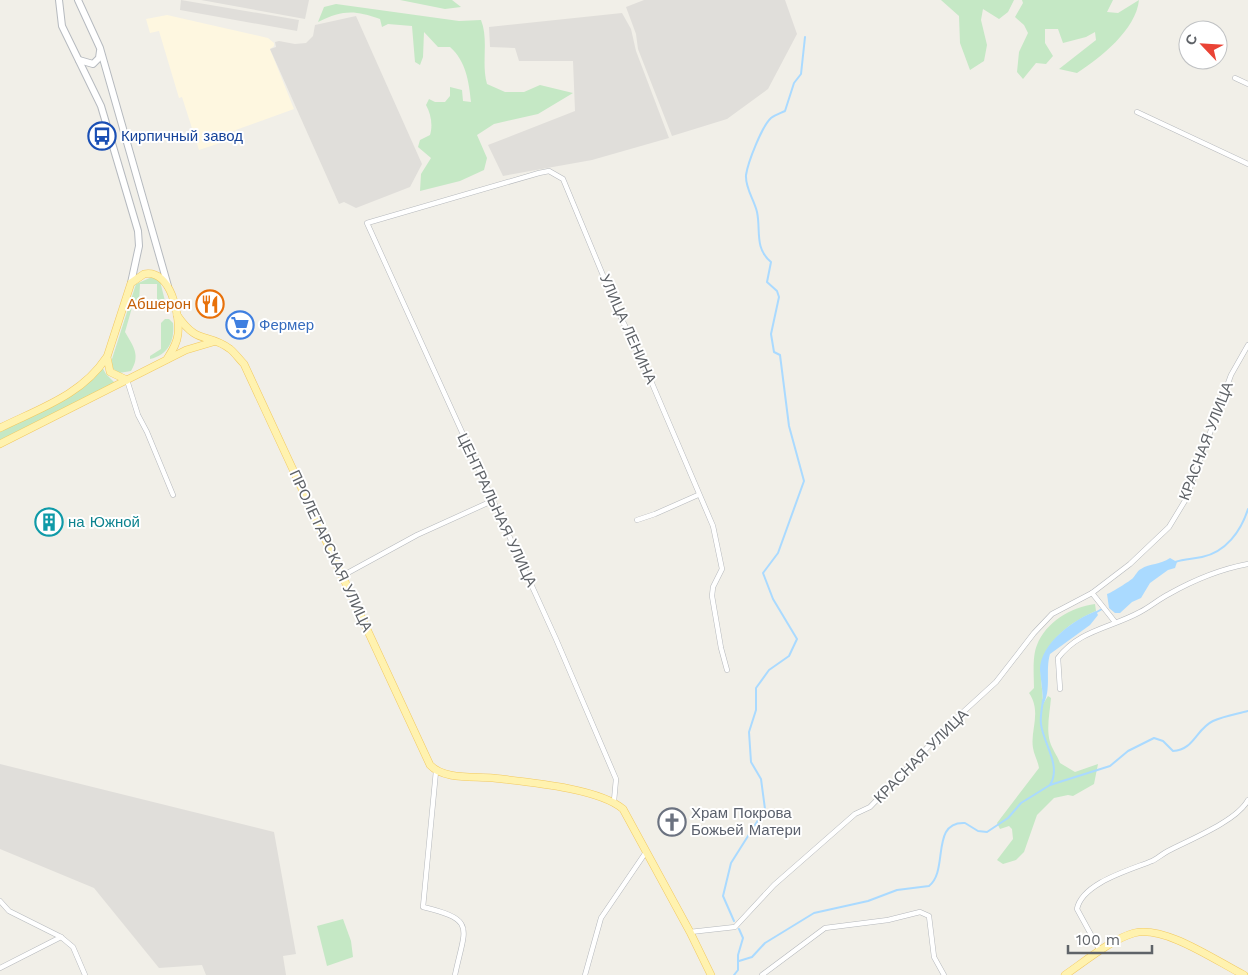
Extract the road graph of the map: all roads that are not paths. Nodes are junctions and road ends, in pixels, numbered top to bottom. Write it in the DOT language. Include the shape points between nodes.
graph roads {
  1 [pos="59,0"];
  2 [pos="64,0"];
  3 [pos="77,0"];
  4 [pos="59,8"];
  5 [pos="100,48"];
  6 [pos="79,60"];
  7 [pos="1235,78"];
  8 [pos="1248,84"];
  9 [pos="1137,112"];
  10 [pos="1248,164"];
  11 [pos="549,171"];
  12 [pos="131,283"];
  13 [pos="168,286"];
  14 [pos="177,315"];
  15 [pos="215,342"];
  16 [pos="1248,345"];
  17 [pos="107,358"];
  18 [pos="167,360"];
  19 [pos="127,380"];
  20 [pos="0,428"];
  21 [pos="0,444"];
  22 [pos="173,495"];
  23 [pos="698,495"];
  24 [pos="492,501"];
  25 [pos="637,520"];
  26 [pos="1248,564"];
  27 [pos="342,576"];
  28 [pos="1092,593"];
  29 [pos="1116,622"];
  30 [pos="727,670"];
  31 [pos="1060,689"];
  32 [pos="436,771"];
  33 [pos="1248,800"];
  34 [pos="614,801"];
  35 [pos="646,852"];
  36 [pos="0,901"];
  37 [pos="690,932"];
  38 [pos="61,937"];
  39 [pos="1100,952"];
  40 [pos="0,968"];
  41 [pos="85,975"];
  42 [pos="455,975"];
  43 [pos="585,975"];
  44 [pos="711,975"];
  45 [pos="762,975"];
  46 [pos="944,975"];
  47 [pos="1065,975"];
  48 [pos="1244,975"];
  1 -- 4 [label="main road"];
  2 -- 4 [label="main road"];
  3 -- 5 [label="main road"];
  4 -- 6 [label="main road" via="62,26"];
  5 -- 6 [label="main road" via="99,58 93,64"];
  5 -- 13 [label="main road"];
  6 -- 12 [label="main road" via="101,106 138,231 139,246"];
  7 -- 8 [label="street"];
  9 -- 10 [label="street"];
  11 -- 23 [label="street, УЛИЦА ЛЕНИНА" via="563,179"];
  11 -- 24 [label="street, ЦЕНТРАЛЬНАЯ УЛИЦА" via="366,223"];
  12 -- 13 [label="main road" via="150,273"];
  12 -- 17 [label="main road"];
  13 -- 14 [label="main road"];
  14 -- 15 [label="main road, ПРОЛЕТАРСКАЯ УЛИЦА" via="192,334"];
  14 -- 18 [label="main road" via="177,340"];
  15 -- 18 [label="main road" via="186,350"];
  15 -- 27 [label="main road, ПРОЛЕТАРСКАЯ УЛИЦА" via="231,350 244,364"];
  16 -- 28 [label="street, КРАСНАЯ УЛИЦА" via="1231,375 1186,499 1169,527 1130,564"];
  17 -- 19 [label="main road" via="110,372"];
  17 -- 20 [label="main road" via="75,391"];
  18 -- 19 [label="main road"];
  19 -- 21 [label="main road"];
  19 -- 22 [label="street" via="138,415"];
  23 -- 25 [label="street"];
  23 -- 30 [label="street, УЛИЦА ЛЕНИНА" via="713,526 722,569 713,586 712,596"];
  24 -- 27 [label="street" via="417,535"];
  24 -- 34 [label="street, ЦЕНТРАЛЬНАЯ УЛИЦА" via="616,779"];
  26 -- 29 [label="street" via="1202,578"];
  27 -- 32 [label="main road, ПРОЛЕТАРСКАЯ УЛИЦА" via="430,765"];
  28 -- 29 [label="street"];
  28 -- 37 [label="street, КРАСНАЯ УЛИЦА" via="1052,614 996,682 950,724 904,774 870,807 855,814 774,885 735,926"];
  29 -- 31 [label="street" via="1066,646 1058,658"];
  32 -- 34 [label="main road" via="576,790"];
  32 -- 42 [label="street" via="423,907 449,913 460,920 464,931"];
  33 -- 39 [label="street" via="1243,809 1154,860 1124,870 1078,902 1077,909"];
  34 -- 35 [label="main road" via="623,810"];
  35 -- 37 [label="main road"];
  35 -- 43 [label="street" via="602,918"];
  36 -- 38 [label="street" via="9,910"];
  37 -- 44 [label="main road"];
  38 -- 40 [label="street"];
  38 -- 41 [label="street" via="73,947"];
  39 -- 47 [label="main road"];
  39 -- 48 [label="main road" via="1132,933 1158,933"];
  45 -- 46 [label="street" via="825,928 888,920 920,912 929,916 934,957"];
}
